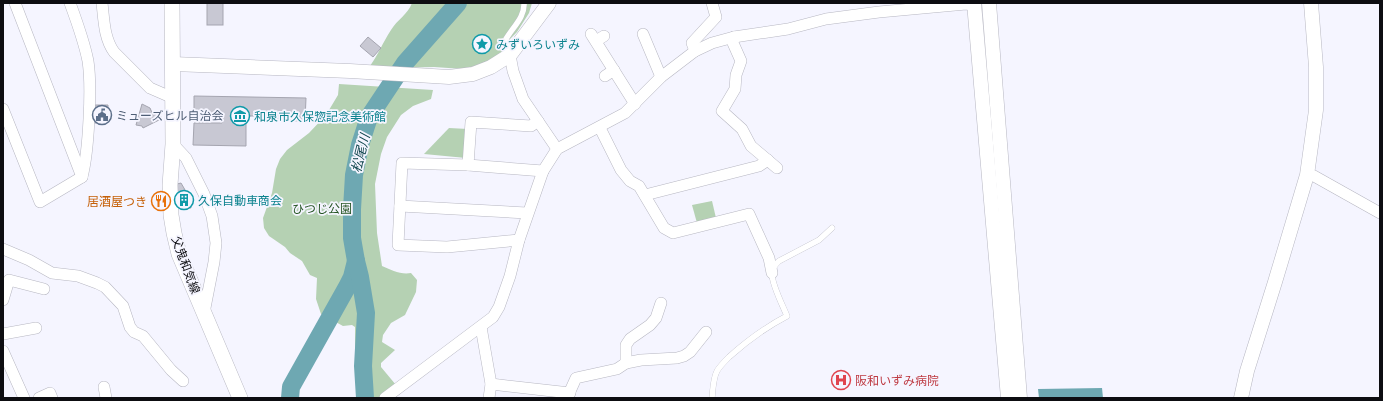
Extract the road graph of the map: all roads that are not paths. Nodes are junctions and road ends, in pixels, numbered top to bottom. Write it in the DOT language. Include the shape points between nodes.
graph roads {
  1 [pos="15,3"];
  2 [pos="70,3"];
  3 [pos="102,3"];
  4 [pos="172,3"];
  5 [pos="524,3"];
  6 [pos="549,3"];
  7 [pos="712,3"];
  8 [pos="989,3"];
  9 [pos="1311,3"];
  10 [pos="975,5"];
  11 [pos="643,34"];
  12 [pos="597,37"];
  13 [pos="734,37"];
  14 [pos="695,51"];
  15 [pos="510,55"];
  16 [pos="173,64"];
  17 [pos="661,77"];
  18 [pos="173,98"];
  19 [pos="635,104"];
  20 [pos="3,109"];
  21 [pos="538,121"];
  22 [pos="600,128"];
  23 [pos="173,144"];
  24 [pos="557,149"];
  25 [pos="768,160"];
  26 [pos="468,165"];
  27 [pos="777,168"];
  28 [pos="543,171"];
  29 [pos="1307,175"];
  30 [pos="82,177"];
  31 [pos="645,195"];
  32 [pos="400,206"];
  33 [pos="527,212"];
  34 [pos="1380,213"];
  35 [pos="832,228"];
  36 [pos="519,240"];
  37 [pos="3,248"];
  38 [pos="772,273"];
  39 [pos="44,289"];
  40 [pos="3,300"];
  41 [pos="661,302"];
  42 [pos="204,313"];
  43 [pos="481,327"];
  44 [pos="36,328"];
  45 [pos="706,332"];
  46 [pos="3,334"];
  47 [pos="4,356"];
  48 [pos="626,363"];
  49 [pos="183,381"];
  50 [pos="491,384"];
  51 [pos="568,395"];
  52 [pos="24,398"];
  53 [pos="39,398"];
  54 [pos="52,398"];
  55 [pos="240,398"];
  56 [pos="385,398"];
  57 [pos="489,398"];
  58 [pos="712,398"];
  59 [pos="1008,398"];
  60 [pos="1020,398"];
  61 [pos="1241,398"];
  1 -- 30 [label="street"];
  2 -- 30 [label="street" via="85,48 89,76 87,158"];
  3 -- 18 [label="street" via="109,46 150,88"];
  4 -- 16 [label="main road, 父鬼和気線"];
  5 -- 15 [label="lane" via="521,17 506,39 506,48"];
  6 -- 15 [label="street"];
  7 -- 14 [label="street" via="716,17 692,43"];
  8 -- 60 [label="street"];
  9 -- 29 [label="street" via="1316,67 1316,110"];
  10 -- 13 [label="street" via="853,15"];
  10 -- 59 [label="street"];
  11 -- 17 [label="street"];
  12 -- 19 [label="street" via="609,73"];
  13 -- 14 [label="street"];
  13 -- 25 [label="street" via="733,43 741,61 736,75 738,92 719,115 742,129 751,146"];
  14 -- 17 [label="street"];
  15 -- 16 [label="street" via="473,74 449,77"];
  15 -- 21 [label="street" via="523,98"];
  16 -- 18 [label="main road, 父鬼和気線"];
  17 -- 19 [label="street"];
  18 -- 23 [label="main road, 父鬼和気線"];
  19 -- 22 [label="street" via="625,114"];
  20 -- 30 [label="street" via="40,202"];
  21 -- 24 [label="street"];
  21 -- 26 [label="street" via="531,126 471,122"];
  22 -- 24 [label="street"];
  22 -- 31 [label="street" via="621,170 630,181 640,186"];
  23 -- 42 [label="main road, 父鬼和気線" via="170,185 174,233 179,254"];
  23 -- 42 [label="street" via="186,158 212,216 216,243"];
  24 -- 28 [label="street"];
  25 -- 27 [label="street"];
  25 -- 31 [label="street" via="759,166"];
  26 -- 28 [label="street"];
  26 -- 32 [label="street" via="402,163"];
  28 -- 33 [label="street"];
  29 -- 34 [label="street" via="1314,176"];
  29 -- 61 [label="street"];
  31 -- 38 [label="street" via="664,228 673,233 749,214 769,258"];
  32 -- 33 [label="street"];
  32 -- 36 [label="street" via="398,245 447,247"];
  33 -- 36 [label="street"];
  35 -- 38 [label="lane" via="819,240 779,261"];
  36 -- 43 [label="street" via="499,307 493,317"];
  37 -- 49 [label="street" via="52,273 78,276 105,287 122,306 134,332 143,336"];
  38 -- 58 [label="lane" via="787,316 743,344 727,359 718,370"];
  39 -- 40 [label="street" via="24,279 9,280"];
  41 -- 48 [label="street" via="656,318 626,345"];
  42 -- 55 [label="main road, 父鬼和気線"];
  43 -- 50 [label="street"];
  43 -- 56 [label="street"];
  44 -- 46 [label="street"];
  45 -- 48 [label="street" via="684,356"];
  47 -- 52 [label="street"];
  48 -- 51 [label="street" via="617,369 576,378"];
  50 -- 51 [label="street"];
  50 -- 57 [label="street"];
  53 -- 54 [label="street" via="50,393"];
}
